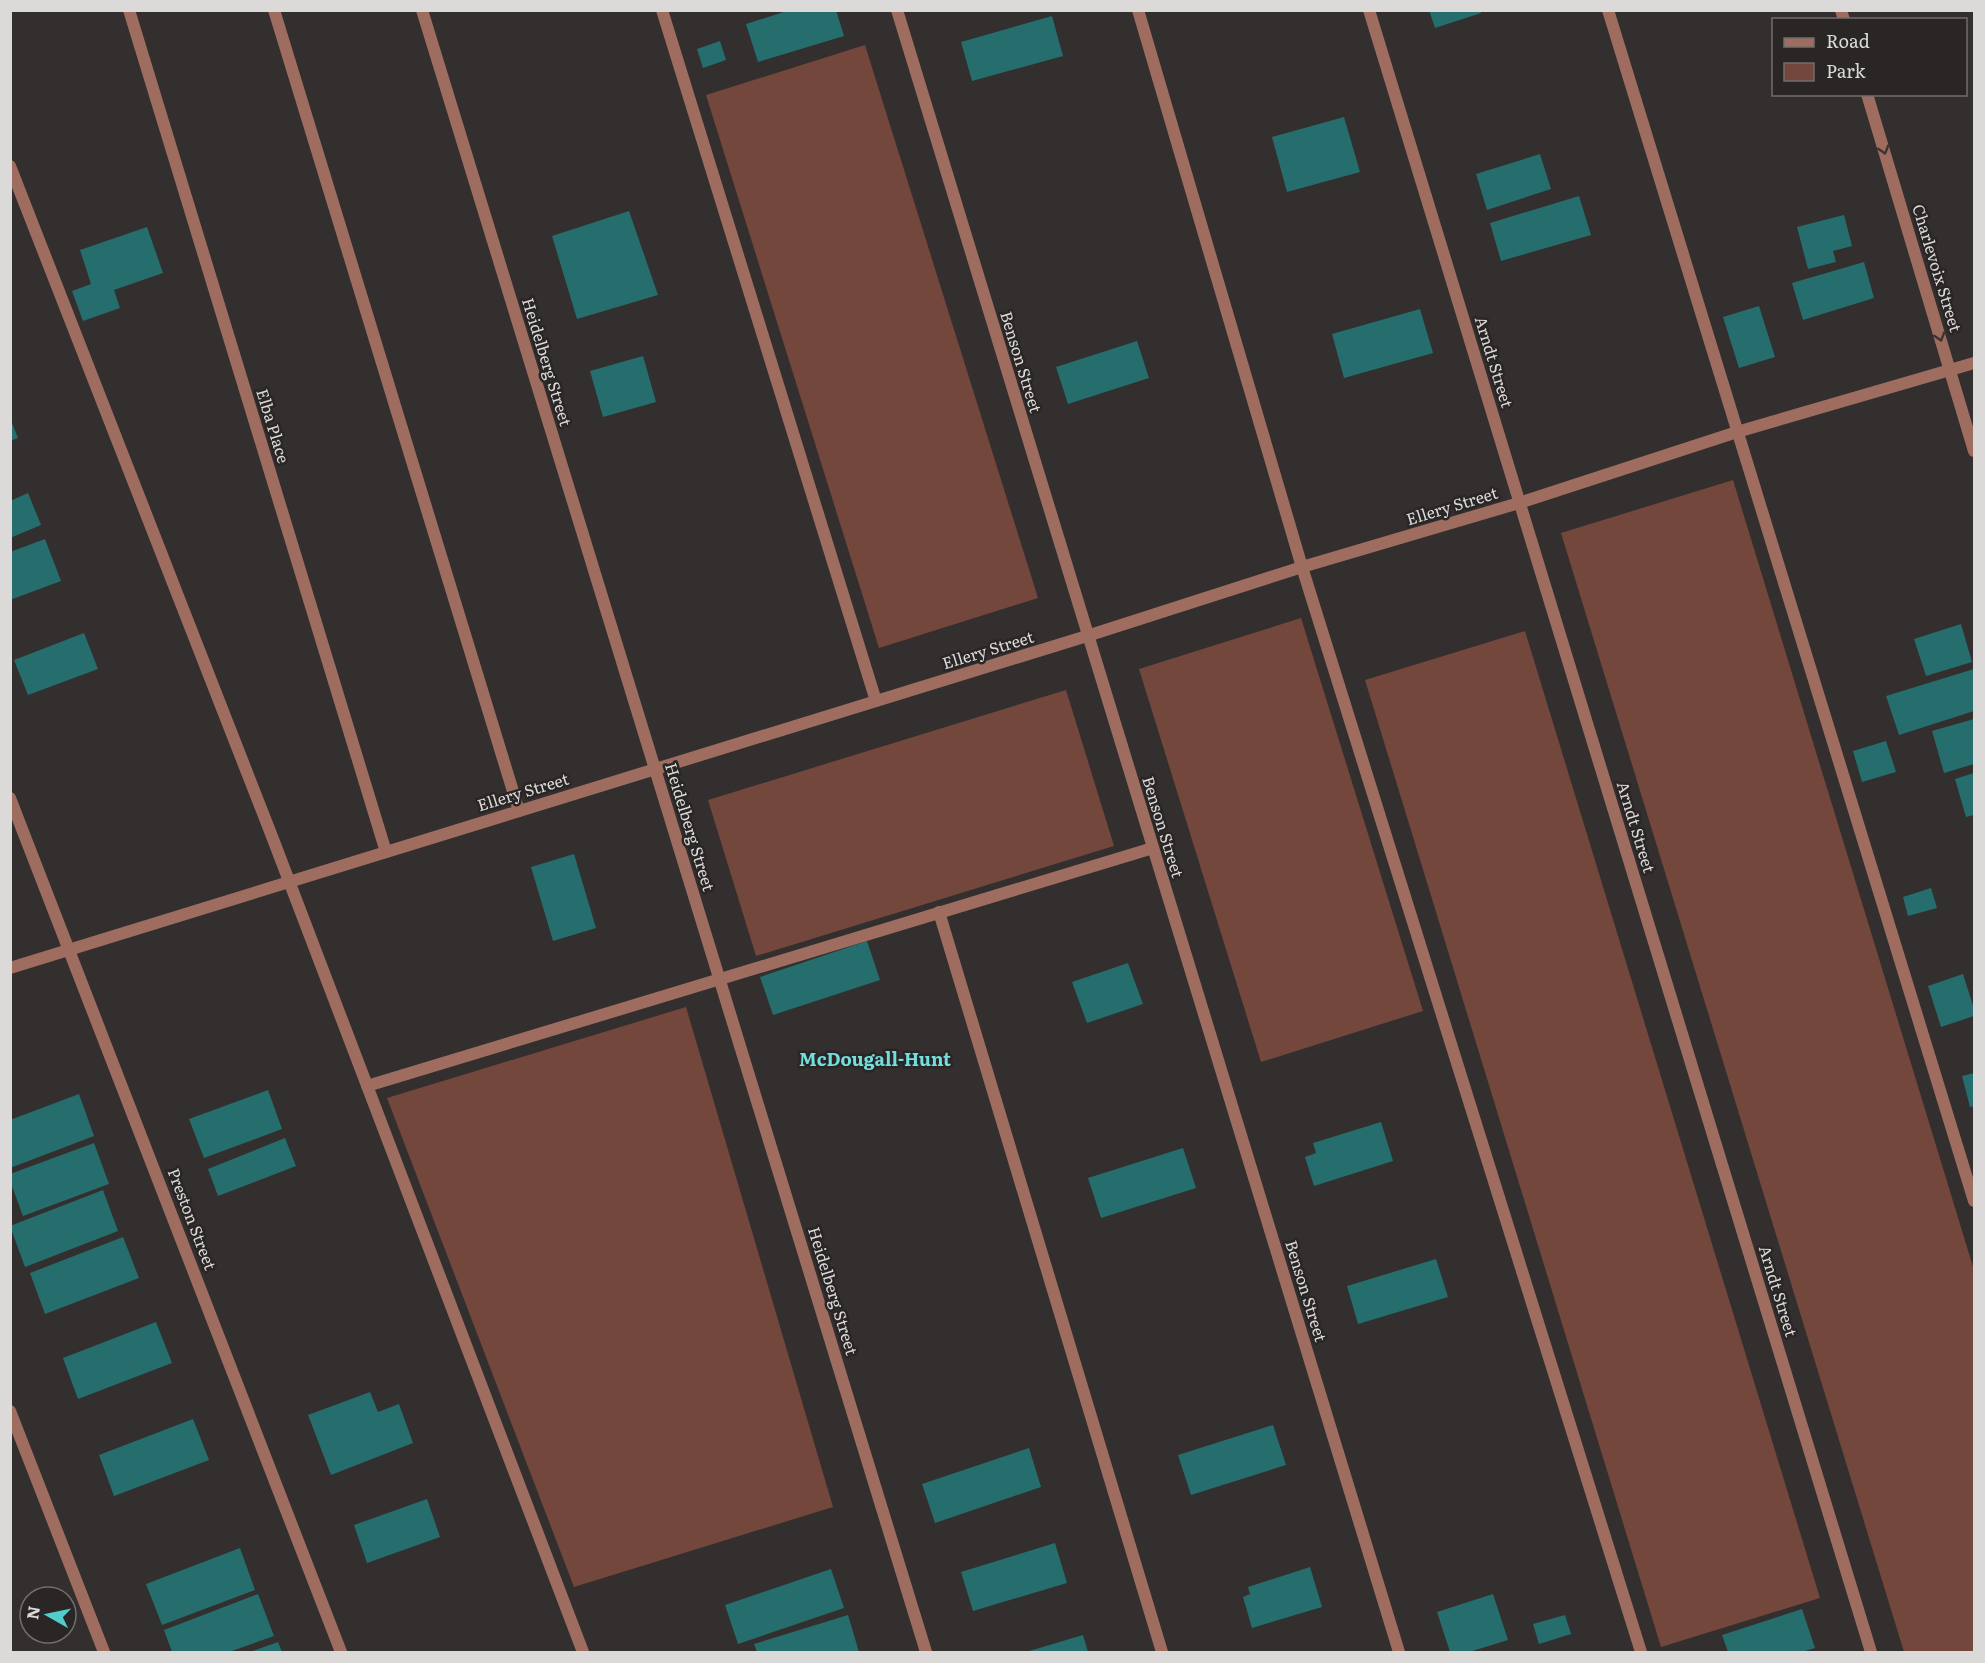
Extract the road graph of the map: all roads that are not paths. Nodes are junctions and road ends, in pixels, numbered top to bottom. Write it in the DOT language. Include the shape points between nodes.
graph roads {
  1 [pos="129,10"];
  2 [pos="274,10"];
  3 [pos="422,10"];
  4 [pos="662,10"];
  5 [pos="897,10"];
  6 [pos="1138,10"];
  7 [pos="1369,10"];
  8 [pos="1608,10"];
  9 [pos="1868,96"];
  10 [pos="10,166"];
  11 [pos="1974,363"];
  12 [pos="1950,371"];
  13 [pos="1737,432"];
  14 [pos="1974,451"];
  15 [pos="1519,503"];
  16 [pos="1302,567"];
  17 [pos="1088,636"];
  18 [pos="876,701"];
  19 [pos="655,770"];
  20 [pos="10,798"];
  21 [pos="519,811"];
  22 [pos="1153,848"];
  23 [pos="386,852"];
  24 [pos="289,882"];
  25 [pos="939,912"];
  26 [pos="70,950"];
  27 [pos="10,968"];
  28 [pos="719,978"];
  29 [pos="367,1086"];
  30 [pos="1974,1201"];
  31 [pos="10,1412"];
  32 [pos="104,1653"];
  33 [pos="341,1653"];
  34 [pos="583,1653"];
  35 [pos="926,1653"];
  36 [pos="1162,1653"];
  37 [pos="1399,1653"];
  38 [pos="1641,1653"];
  39 [pos="1871,1653"];
  1 -- 23 [label="street, Elba Place"];
  2 -- 21 [label="street"];
  3 -- 19 [label="street, Heidelberg Street"];
  4 -- 18 [label="street"];
  5 -- 17 [label="street, Benson Street"];
  6 -- 16 [label="street"];
  7 -- 15 [label="street, Arndt Street"];
  8 -- 13 [label="street"];
  9 -- 12 [label="street, Charlevoix Street, one-way"];
  10 -- 24 [label="street"];
  11 -- 12 [label="street, Ellery Street"];
  12 -- 13 [label="street, Ellery Street"];
  12 -- 14 [label="street, Charlevoix Street"];
  13 -- 15 [label="street, Ellery Street"];
  13 -- 30 [label="street"];
  15 -- 16 [label="street, Ellery Street"];
  15 -- 39 [label="street, Arndt Street"];
  16 -- 17 [label="street, Ellery Street"];
  16 -- 38 [label="street"];
  17 -- 18 [label="street, Ellery Street"];
  17 -- 22 [label="street, Benson Street"];
  18 -- 19 [label="street, Ellery Street"];
  19 -- 21 [label="street, Ellery Street"];
  19 -- 28 [label="street, Heidelberg Street"];
  20 -- 26 [label="street, Preston Street"];
  21 -- 23 [label="street, Ellery Street"];
  22 -- 25 [label="street"];
  22 -- 37 [label="street, Benson Street"];
  23 -- 24 [label="street, Ellery Street"];
  24 -- 26 [label="street, Ellery Street"];
  24 -- 29 [label="street"];
  25 -- 28 [label="street"];
  25 -- 36 [label="street"];
  26 -- 27 [label="street, Ellery Street"];
  26 -- 33 [label="street, Preston Street"];
  28 -- 29 [label="street"];
  28 -- 35 [label="street, Heidelberg Street"];
  29 -- 34 [label="street"];
  31 -- 32 [label="street"];
}
